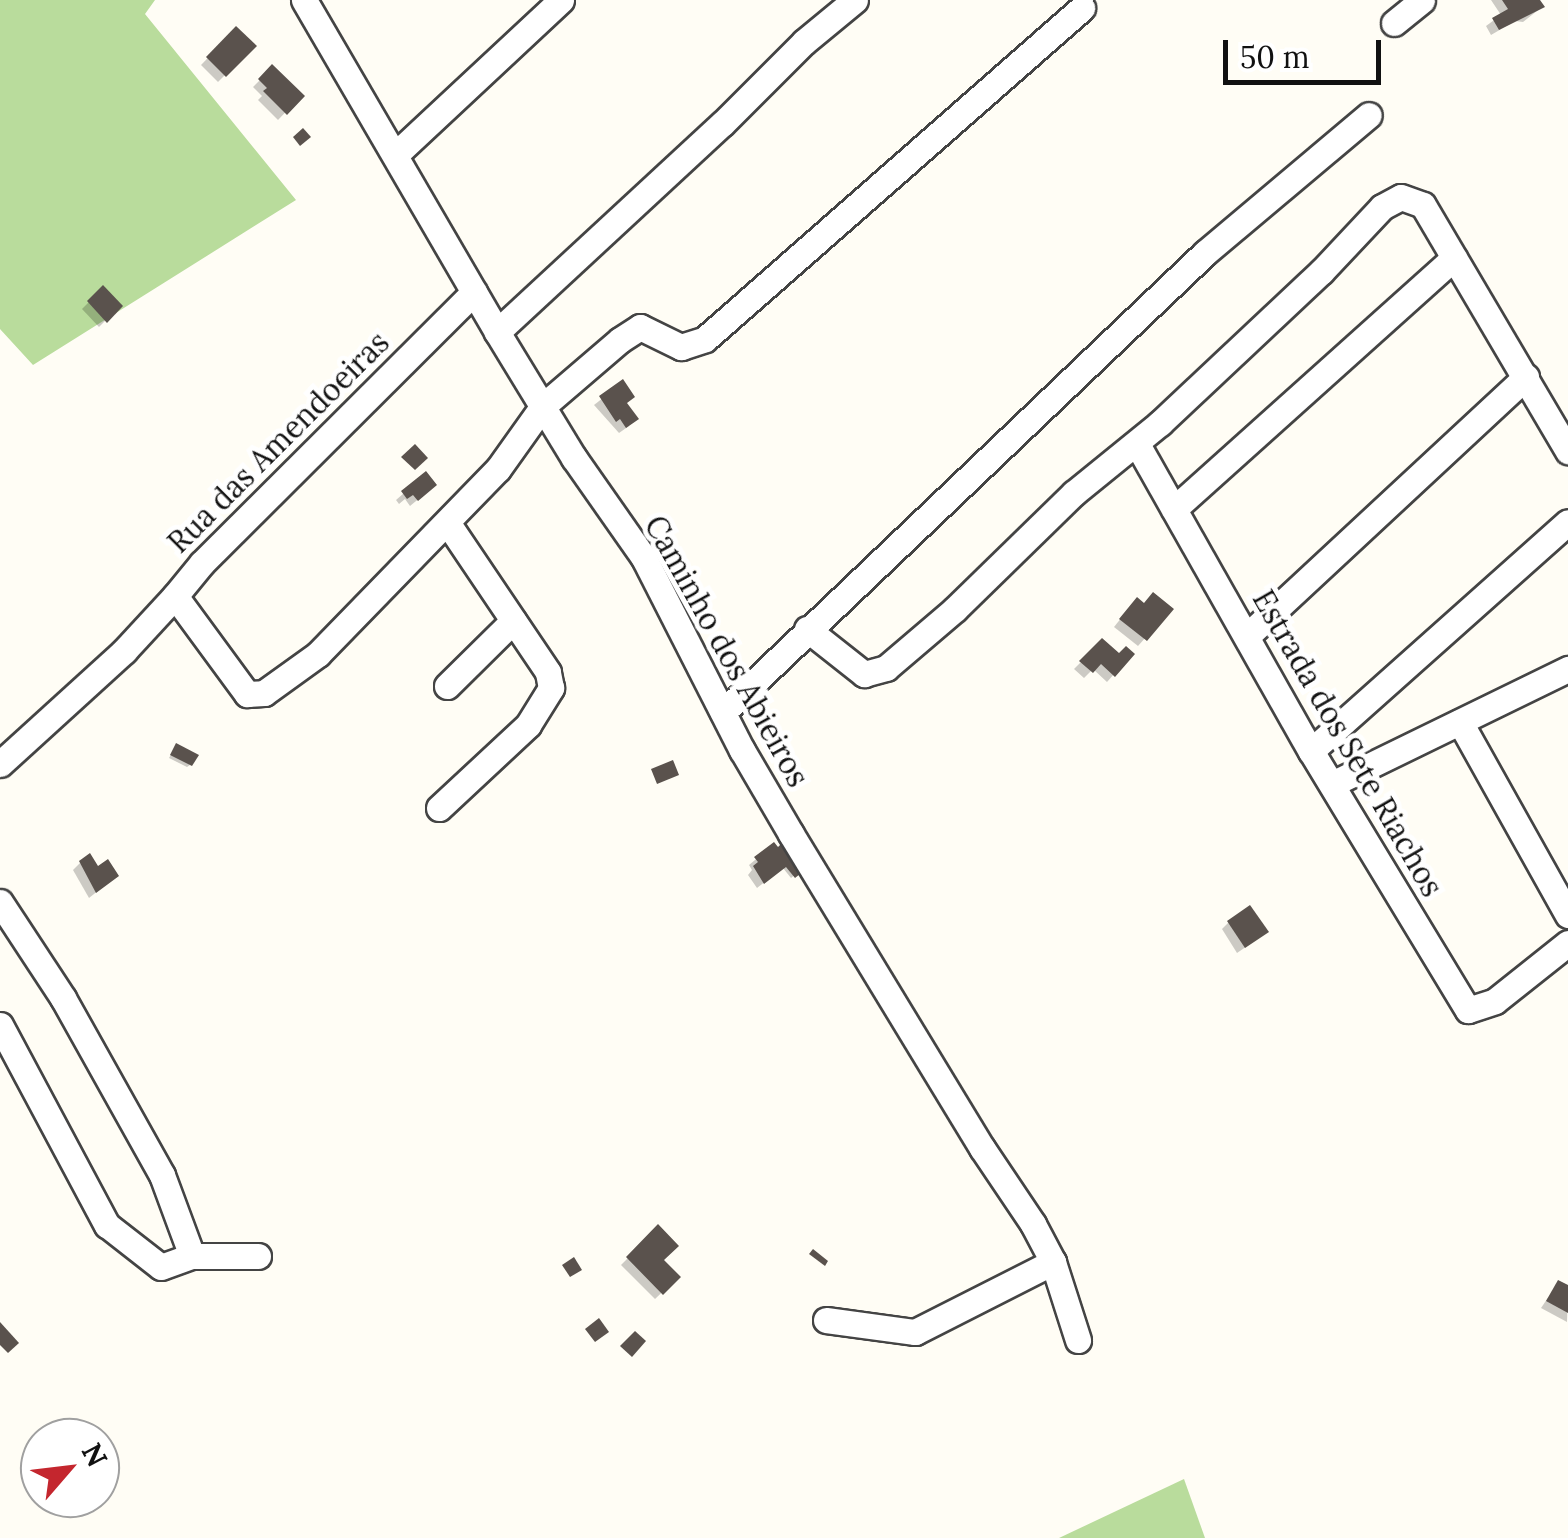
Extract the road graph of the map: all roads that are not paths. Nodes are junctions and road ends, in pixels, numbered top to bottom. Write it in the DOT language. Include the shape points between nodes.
graph roads {
  1 [pos="304,0"];
  2 [pos="561,0"];
  3 [pos="855,0"];
  4 [pos="1422,0"];
  5 [pos="1082,8"];
  6 [pos="1394,23"];
  7 [pos="1369,114"];
  8 [pos="395,155"];
  9 [pos="1454,258"];
  10 [pos="474,292"];
  11 [pos="497,332"];
  12 [pos="1526,377"];
  13 [pos="543,406"];
  14 [pos="1137,444"];
  15 [pos="1568,451"];
  16 [pos="1174,509"];
  17 [pos="1568,522"];
  18 [pos="448,524"];
  19 [pos="175,596"];
  20 [pos="513,620"];
  21 [pos="807,629"];
  22 [pos="1247,636"];
  23 [pos="1568,669"];
  24 [pos="447,686"];
  25 [pos="723,712"];
  26 [pos="1460,722"];
  27 [pos="1311,751"];
  28 [pos="0,764"];
  29 [pos="1332,784"];
  30 [pos="439,808"];
  31 [pos="0,902"];
  32 [pos="1568,915"];
  33 [pos="1568,943"];
  34 [pos="0,1025"];
  35 [pos="192,1256"];
  36 [pos="258,1256"];
  37 [pos="1052,1262"];
  38 [pos="826,1320"];
  39 [pos="1078,1340"];
  1 -- 8 [label="street, Caminho dos Abieiros"];
  2 -- 8 [label="street"];
  3 -- 11 [label="street"];
  4 -- 6 [label="street"];
  5 -- 13 [label="street, Rua das Amendoeiras" via="705,339 681,346 635,328"];
  7 -- 21 [label="street" via="1205,252"];
  8 -- 10 [label="street, Caminho dos Abieiros"];
  9 -- 12 [label="street"];
  9 -- 14 [label="street" via="1423,205 1409,197 1392,200"];
  9 -- 16 [label="street"];
  10 -- 11 [label="street, Caminho dos Abieiros"];
  10 -- 19 [label="street, Rua das Amendoeiras"];
  11 -- 13 [label="street, Caminho dos Abieiros"];
  12 -- 15 [label="street"];
  12 -- 22 [label="street"];
  13 -- 18 [label="street, Rua das Amendoeiras"];
  13 -- 25 [label="street, Caminho dos Abieiros" via="644,558"];
  14 -- 16 [label="street, Estrada dos Sete Riachos"];
  14 -- 21 [label="street" via="1088,480 878,673 860,672"];
  16 -- 22 [label="street, Estrada dos Sete Riachos"];
  17 -- 27 [label="street"];
  18 -- 19 [label="street, Rua das Amendoeiras" via="318,654 258,695 242,690"];
  18 -- 20 [label="street"];
  19 -- 28 [label="street"];
  20 -- 24 [label="street"];
  20 -- 30 [label="street" via="548,672 550,695 528,725"];
  21 -- 25 [label="street"];
  22 -- 27 [label="street, Estrada dos Sete Riachos"];
  23 -- 26 [label="street"];
  25 -- 37 [label="street, Caminho dos Abieiros"];
  26 -- 29 [label="street"];
  26 -- 32 [label="street"];
  27 -- 29 [label="street, Estrada dos Sete Riachos"];
  29 -- 33 [label="street, Estrada dos Sete Riachos" via="1468,1010 1495,1001"];
  31 -- 35 [label="street" via="63,998 162,1175"];
  34 -- 35 [label="street" via="107,1225 160,1266"];
  35 -- 36 [label="street"];
  37 -- 38 [label="street" via="915,1332"];
  37 -- 39 [label="street, Caminho dos Abieiros"];
}
